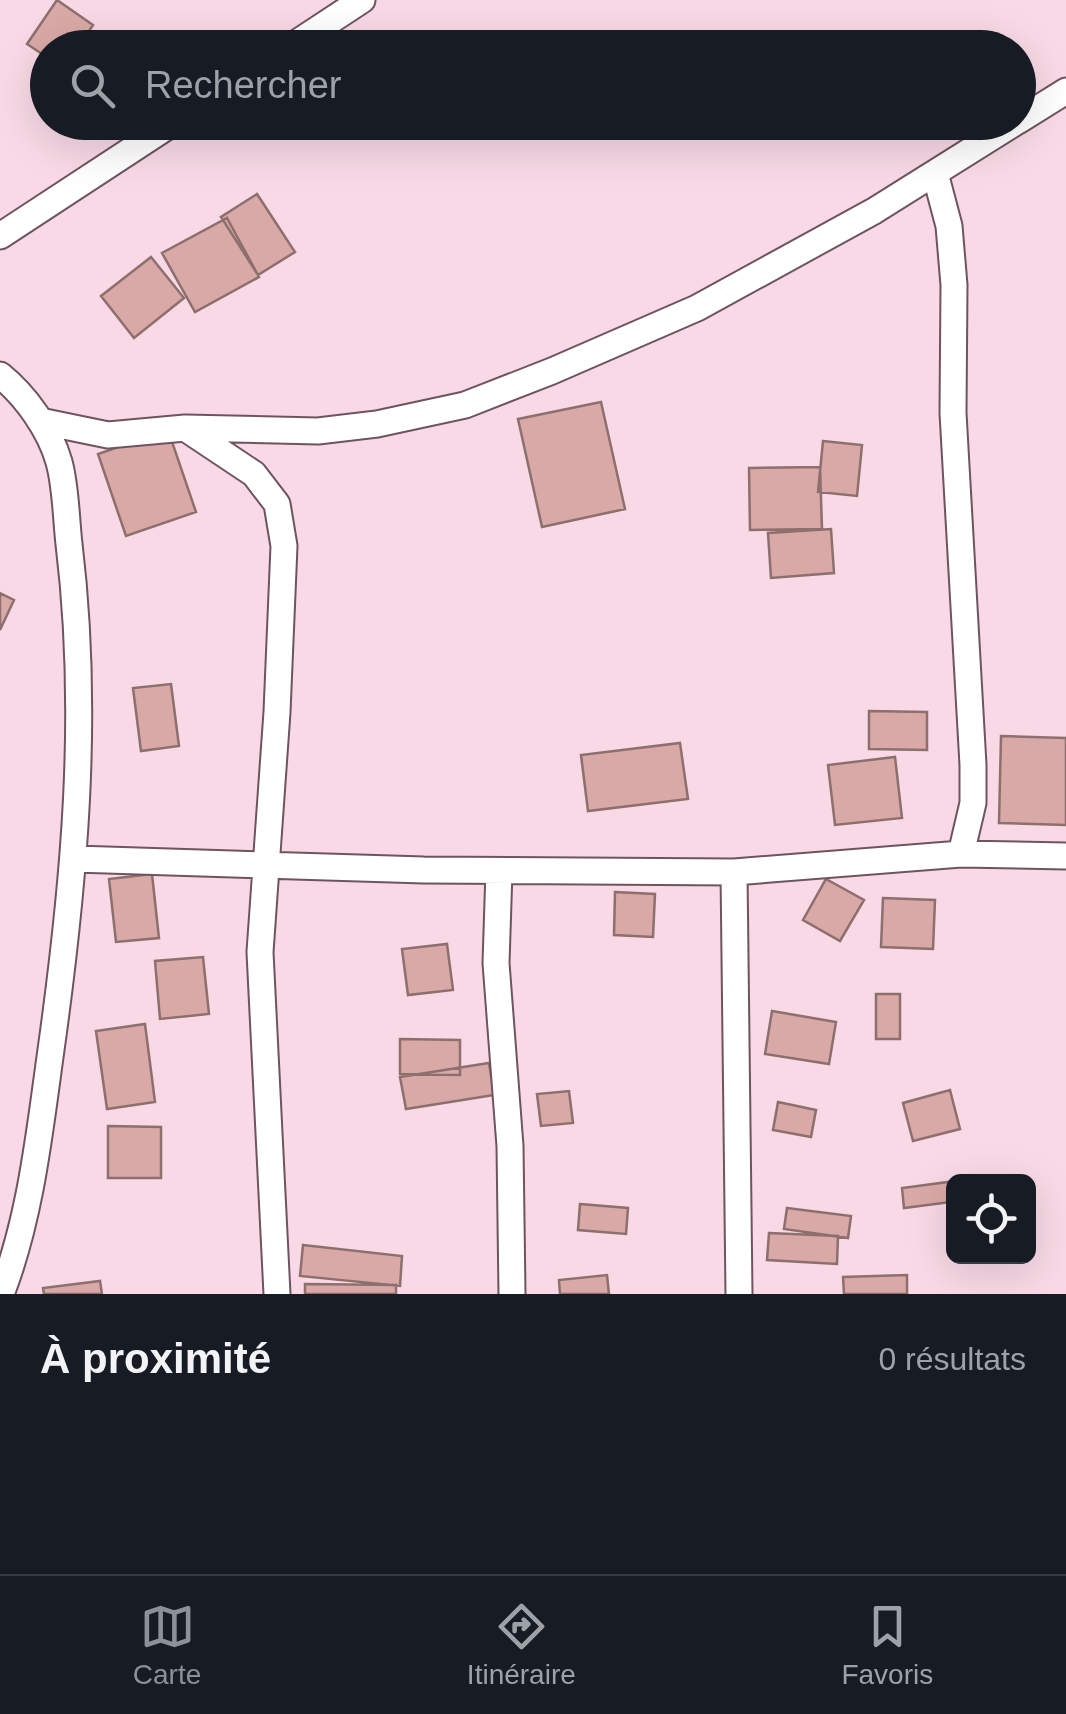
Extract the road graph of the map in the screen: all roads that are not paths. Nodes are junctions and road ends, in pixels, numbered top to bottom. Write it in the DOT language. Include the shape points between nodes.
graph roads {
  1 [pos="362,0"];
  2 [pos="316,30"];
  3 [pos="1066,91"];
  4 [pos="1036,110"];
  5 [pos="147,140"];
  6 [pos="988,140"];
  7 [pos="935,173"];
  8 [pos="0,236"];
  9 [pos="0,375"];
  10 [pos="40,420"];
  11 [pos="185,428"];
  12 [pos="961,854"];
  13 [pos="1066,856"];
  14 [pos="75,859"];
  15 [pos="264,867"];
  16 [pos="499,871"];
  17 [pos="734,872"];
  18 [pos="1,1294"];
  19 [pos="277,1294"];
  20 [pos="512,1294"];
  21 [pos="739,1294"];
  1 -- 2 [label="street"];
  3 -- 4 [label="street"];
  5 -- 8 [label="street"];
  6 -- 7 [label="street"];
  7 -- 11 [label="street" via="697,308 464,405 318,431"];
  7 -- 12 [label="street" via="954,285 953,413 973,765 974,802"];
  9 -- 10 [label="street"];
  10 -- 11 [label="street" via="108,435"];
  10 -- 14 [label="street" via="59,462 74,582 80,709"];
  11 -- 15 [label="street" via="254,474 277,504 284,546"];
  12 -- 13 [label="street"];
  12 -- 17 [label="street"];
  14 -- 15 [label="street"];
  14 -- 18 [label="street" via="32,1181"];
  15 -- 16 [label="street"];
  15 -- 19 [label="street" via="260,952"];
  16 -- 17 [label="street"];
  16 -- 20 [label="street" via="496,963 510,1146"];
  17 -- 21 [label="street"];
}
